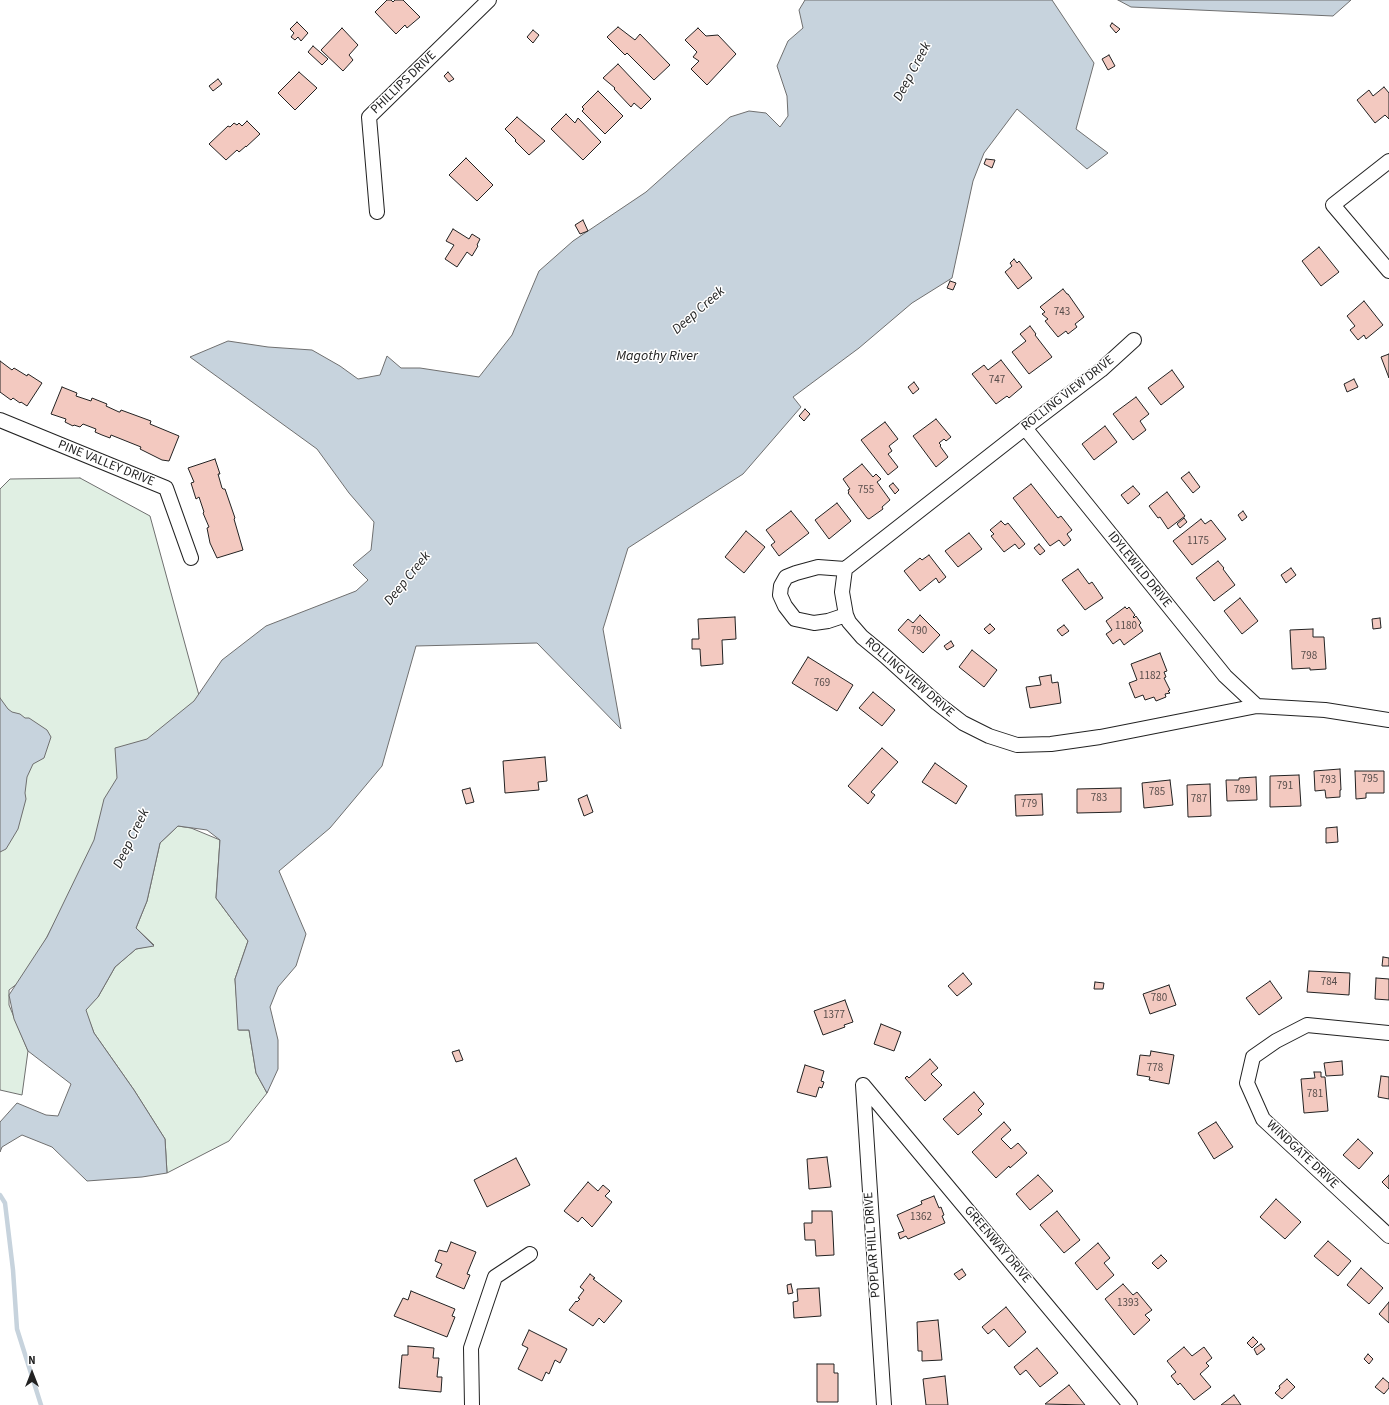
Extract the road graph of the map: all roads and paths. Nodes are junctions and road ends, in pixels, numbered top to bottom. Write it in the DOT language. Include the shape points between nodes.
graph roads {
  1 [pos="489,0"];
  2 [pos="1389,161"];
  3 [pos="377,212"];
  4 [pos="1389,271"];
  5 [pos="1134,340"];
  6 [pos="0,420"];
  7 [pos="1025,428"];
  8 [pos="190,558"];
  9 [pos="846,569"];
  10 [pos="846,615"];
  11 [pos="1257,706"];
  12 [pos="1389,720"];
  13 [pos="1389,1033"];
  14 [pos="863,1085"];
  15 [pos="1389,1236"];
  16 [pos="530,1254"];
  17 [pos="472,1405"];
  18 [pos="884,1405"];
  19 [pos="1130,1405"];
  1 -- 3 [label="street, PHILLIPS DRIVE" via="369,117"];
  2 -- 4 [label="street" via="1333,205"];
  5 -- 7 [label="street, ROLLING VIEW DRIVE" via="1101,370"];
  6 -- 8 [label="street, PINE VALLEY DRIVE" via="166,488"];
  7 -- 9 [label="street, ROLLING VIEW DRIVE"];
  7 -- 11 [label="street, IDYLEWILD DRIVE" via="1225,676"];
  9 -- 10 [label="street, ROLLING VIEW DRIVE" via="842,592"];
  9 -- 10 [label="street" via="818,567 796,573 786,577 780,595 795,619 814,623"];
  10 -- 11 [label="street, ROLLING VIEW DRIVE" via="862,637 963,724 1017,745 1051,744 1100,737"];
  11 -- 12 [label="street, ROLLING VIEW DRIVE" via="1325,710"];
  13 -- 15 [label="street, WINDGATE DRIVE" via="1307,1025 1253,1057 1247,1083 1263,1119"];
  14 -- 18 [label="street, POPLAR HILL DRIVE"];
  14 -- 19 [label="street, GREENWAY DRIVE"];
  16 -- 17 [label="street" via="495,1277 471,1348"];
}
